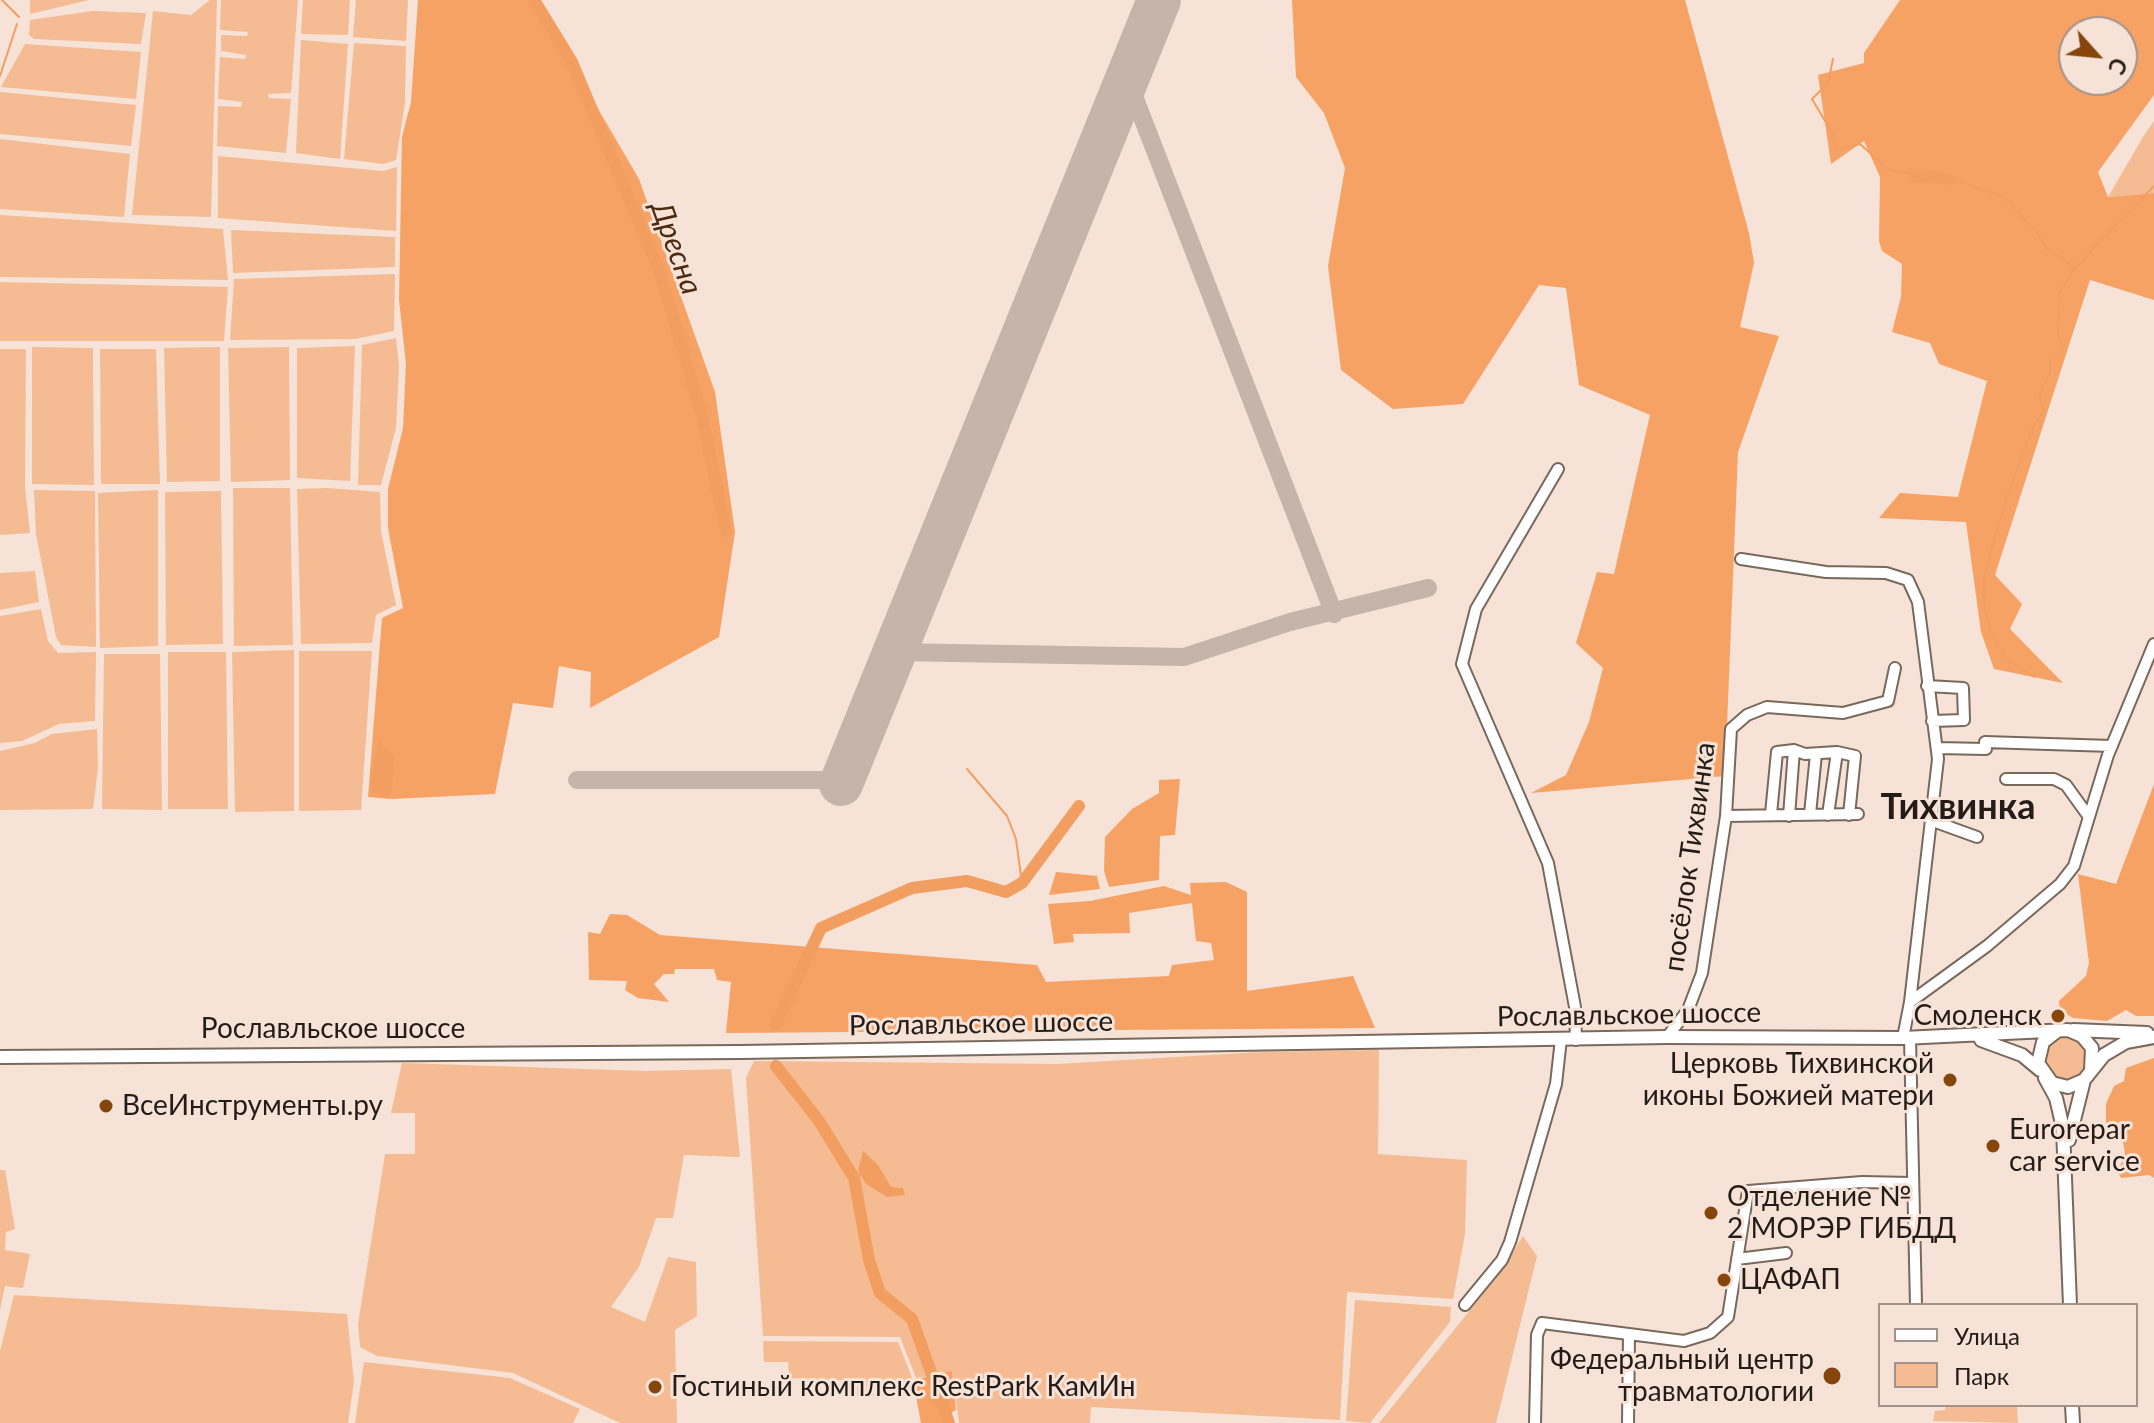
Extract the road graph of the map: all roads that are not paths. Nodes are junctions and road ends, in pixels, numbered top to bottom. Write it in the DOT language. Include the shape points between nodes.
graph roads {
  1 [pos="1558,469"];
  2 [pos="1741,559"];
  3 [pos="2154,644"];
  4 [pos="1895,668"];
  5 [pos="1927,686"];
  6 [pos="1932,721"];
  7 [pos="2112,746"];
  8 [pos="1937,748"];
  9 [pos="1794,750"];
  10 [pos="1837,752"];
  11 [pos="1816,754"];
  12 [pos="2006,779"];
  13 [pos="1771,814"];
  14 [pos="1810,814"];
  15 [pos="1828,815"];
  16 [pos="1726,816"];
  17 [pos="1789,816"];
  18 [pos="2089,817"];
  19 [pos="1930,820"];
  20 [pos="1977,837"];
  21 [pos="1910,1002"];
  22 [pos="2064,1031"];
  23 [pos="2154,1035"];
  24 [pos="1667,1037"];
  25 [pos="1962,1037"];
  26 [pos="1906,1038"];
  27 [pos="1561,1039"];
  28 [pos="1576,1040"];
  29 [pos="0,1057"];
  30 [pos="2042,1074"];
  31 [pos="2087,1075"];
  32 [pos="2066,1159"];
  33 [pos="1911,1183"];
  34 [pos="1786,1253"];
  35 [pos="1737,1259"];
  36 [pos="1916,1303"];
  37 [pos="2070,1303"];
  38 [pos="1465,1305"];
  39 [pos="1629,1334"];
  40 [pos="1535,1423"];
  41 [pos="1628,1423"];
  1 -- 28 [label="street" via="1476,609 1462,664 1548,863 1575,1007"];
  2 -- 5 [label="street" via="1826,572 1886,573 1908,580 1918,602"];
  3 -- 7 [label="street"];
  4 -- 16 [label="street, посёлок Тихвинка" via="1888,701 1843,713 1767,707 1731,729"];
  5 -- 6 [label="street"];
  5 -- 6 [label="street" via="1963,688 1964,720"];
  6 -- 8 [label="street"];
  7 -- 8 [label="street" via="1985,742 1986,749"];
  7 -- 18 [label="street"];
  8 -- 19 [label="street"];
  9 -- 11 [label="street"];
  9 -- 13 [label="street" via="1777,752"];
  9 -- 17 [label="street"];
  10 -- 11 [label="street"];
  10 -- 15 [label="street"];
  10 -- 15 [label="street" via="1855,756 1854,814"];
  11 -- 14 [label="street"];
  12 -- 18 [label="street" via="2054,779 2066,785"];
  13 -- 16 [label="street"];
  13 -- 17 [label="street"];
  14 -- 15 [label="street"];
  14 -- 17 [label="street"];
  16 -- 24 [label="street, посёлок Тихвинка" via="1702,973 1688,1010"];
  18 -- 21 [label="street" via="2074,866 2060,884"];
  19 -- 20 [label="street"];
  19 -- 21 [label="street"];
  21 -- 26 [label="street"];
  22 -- 23 [label="main road, Рославльское шоссе"];
  22 -- 25 [label="main road, Рославльское шоссе"];
  22 -- 30 [label="main road" via="2048,1037 2039,1049"];
  22 -- 31 [label="main road" via="2088,1041 2094,1055"];
  23 -- 31 [label="main road" via="2104,1055"];
  24 -- 26 [label="main road, Рославльское шоссе"];
  24 -- 28 [label="main road, Рославльское шоссе"];
  25 -- 26 [label="main road, Рославльское шоссе"];
  25 -- 30 [label="main road, Рославльское шоссе" via="2004,1046"];
  26 -- 33 [label="street"];
  27 -- 28 [label="main road, Рославльское шоссе"];
  27 -- 29 [label="main road, Рославльское шоссе"];
  27 -- 38 [label="street" via="1556,1084 1510,1242"];
  30 -- 31 [label="main road" via="2060,1086"];
  30 -- 32 [label="main road" via="2056,1098"];
  31 -- 32 [label="main road" via="2077,1097"];
  32 -- 37 [label="main road"];
  33 -- 35 [label="street" via="1748,1191"];
  33 -- 36 [label="street"];
  34 -- 35 [label="street"];
  35 -- 39 [label="street" via="1728,1317 1710,1333 1684,1341"];
  39 -- 40 [label="street" via="1542,1323 1537,1335"];
  39 -- 41 [label="street"];
}
